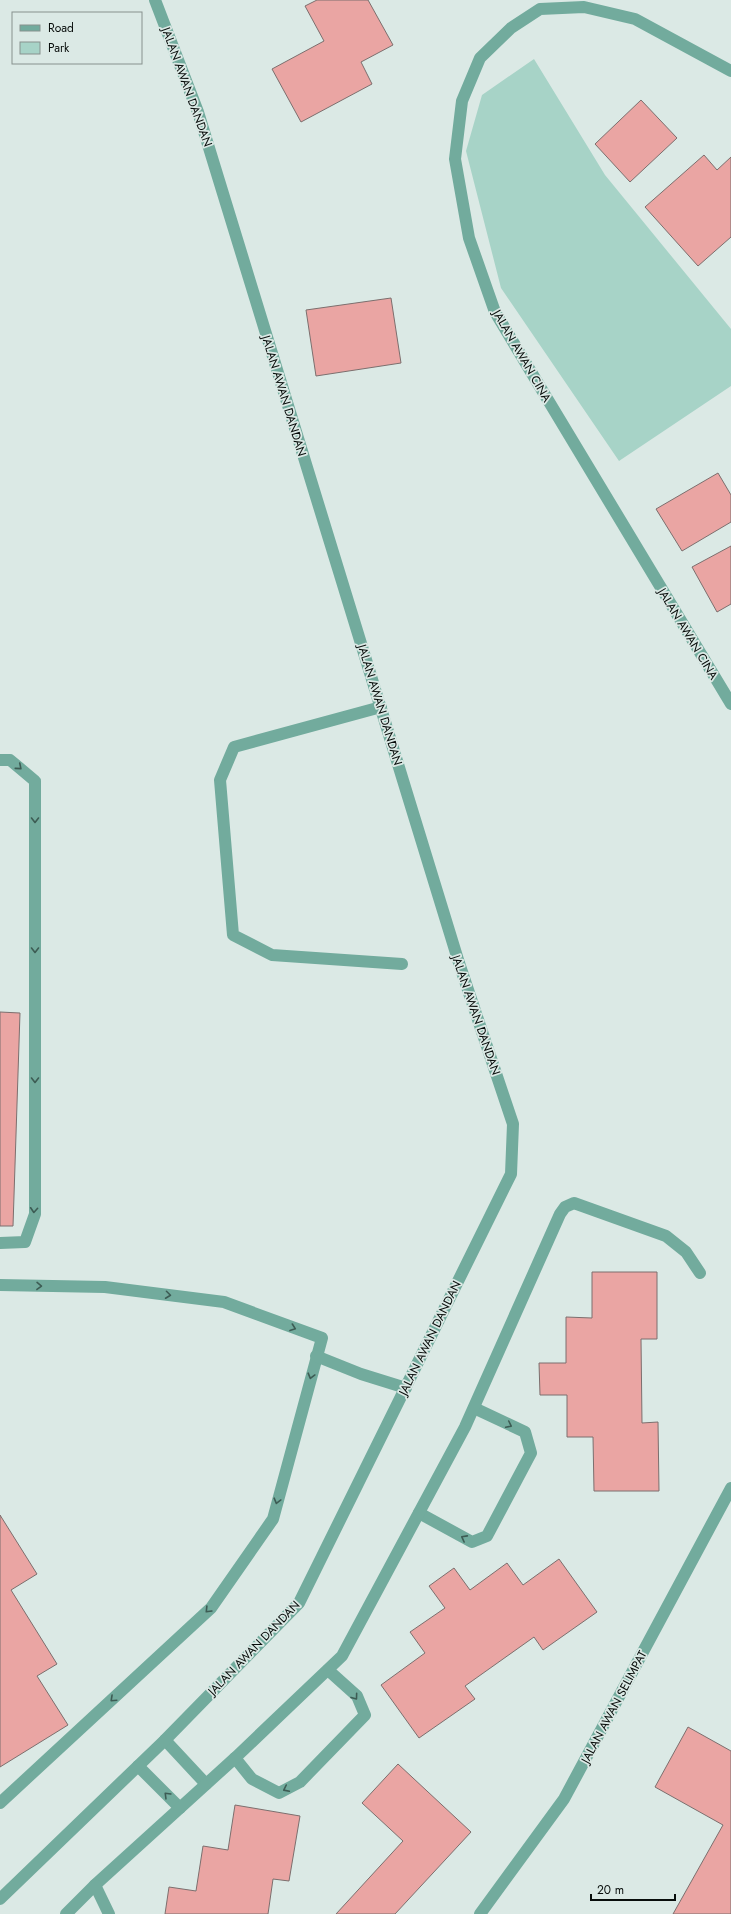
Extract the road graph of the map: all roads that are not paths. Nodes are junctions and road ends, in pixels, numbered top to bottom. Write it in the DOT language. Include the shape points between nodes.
graph roads {
  1 [pos="155,0"];
  2 [pos="731,71"];
  3 [pos="731,704"];
  4 [pos="381,707"];
  5 [pos="0,760"];
  6 [pos="402,964"];
  7 [pos="0,1243"];
  8 [pos="700,1273"];
  9 [pos="0,1285"];
  10 [pos="316,1356"];
  11 [pos="406,1388"];
  12 [pos="474,1408"];
  13 [pos="731,1488"];
  14 [pos="419,1513"];
  15 [pos="328,1670"];
  16 [pos="165,1740"];
  17 [pos="235,1758"];
  18 [pos="138,1766"];
  19 [pos="206,1784"];
  20 [pos="0,1803"];
  21 [pos="180,1808"];
  22 [pos="95,1885"];
  23 [pos="0,1899"];
  24 [pos="66,1914"];
  25 [pos="109,1914"];
  26 [pos="480,1914"];
  1 -- 4 [label="street, JALAN AWAN DANDAN" via="198,112"];
  2 -- 3 [label="street, JALAN AWAN CINA" via="635,19 584,7 540,9 511,28 480,58 462,101 455,159 469,238 495,312"];
  4 -- 6 [label="street" via="234,747 220,780 233,935 272,955"];
  4 -- 11 [label="street, JALAN AWAN DANDAN" via="459,963 513,1124 511,1174"];
  5 -- 7 [label="street, one-way" via="10,760 35,781 35,1214 25,1242"];
  8 -- 12 [label="street" via="686,1252 666,1236 574,1203 566,1207 560,1214"];
  9 -- 10 [label="street, one-way" via="105,1287 224,1302 322,1338"];
  10 -- 11 [label="street"];
  10 -- 20 [label="street, one-way" via="273,1519 211,1608"];
  11 -- 16 [label="street, JALAN AWAN DANDAN" via="299,1603"];
  12 -- 14 [label="street"];
  12 -- 14 [label="street, one-way" via="525,1432 531,1453 487,1536 472,1542"];
  13 -- 26 [label="street, JALAN AWAN SELIMPAT" via="564,1799"];
  14 -- 15 [label="street" via="342,1656"];
  15 -- 17 [label="street"];
  15 -- 17 [label="street, one-way" via="356,1696 366,1715 300,1782 279,1793 252,1779"];
  16 -- 18 [label="street, JALAN AWAN DANDAN"];
  16 -- 19 [label="street"];
  17 -- 19 [label="street"];
  21 -- 18 [label="street, one-way"];
  18 -- 23 [label="street, JALAN AWAN DANDAN"];
  19 -- 21 [label="street"];
  21 -- 22 [label="street"];
  22 -- 24 [label="street"];
  22 -- 25 [label="street"];
}
